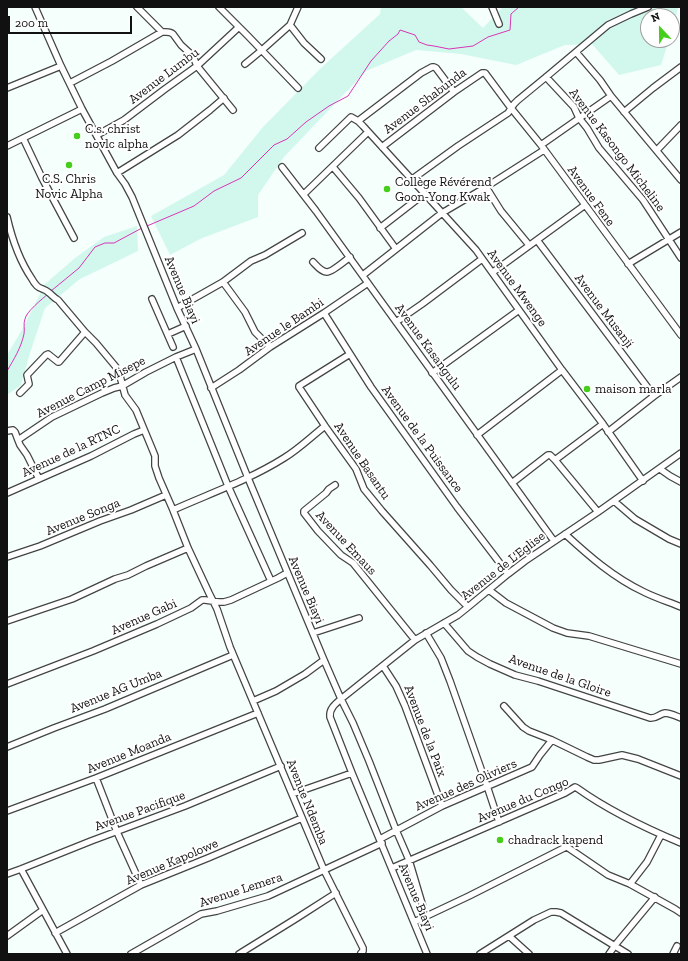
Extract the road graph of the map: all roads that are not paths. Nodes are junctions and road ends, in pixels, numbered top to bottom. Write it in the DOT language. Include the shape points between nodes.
graph roads {
  1 [pos="35,7"];
  2 [pos="137,7"];
  3 [pos="218,7"];
  4 [pos="298,7"];
  5 [pos="492,7"];
  6 [pos="648,7"];
  7 [pos="499,24"];
  8 [pos="290,25"];
  9 [pos="239,27"];
  10 [pos="162,32"];
  11 [pos="262,50"];
  12 [pos="576,52"];
  13 [pos="321,59"];
  14 [pos="245,64"];
  15 [pos="61,66"];
  16 [pos="197,66"];
  17 [pos="681,67"];
  18 [pos="482,73"];
  19 [pos="546,77"];
  20 [pos="70,83"];
  21 [pos="7,88"];
  22 [pos="298,88"];
  23 [pos="454,92"];
  24 [pos="611,96"];
  25 [pos="224,98"];
  26 [pos="511,108"];
  27 [pos="82,109"];
  28 [pos="233,110"];
  29 [pos="624,112"];
  30 [pos="579,118"];
  31 [pos="358,121"];
  32 [pos="681,125"];
  33 [pos="368,132"];
  34 [pos="96,135"];
  35 [pos="23,138"];
  36 [pos="540,144"];
  37 [pos="7,146"];
  38 [pos="382,147"];
  39 [pos="319,148"];
  40 [pos="544,150"];
  41 [pos="656,150"];
  42 [pos="282,167"];
  43 [pos="333,167"];
  44 [pos="117,173"];
  45 [pos="412,180"];
  46 [pos="681,180"];
  47 [pos="486,186"];
  48 [pos="304,194"];
  49 [pos="424,194"];
  50 [pos="584,205"];
  51 [pos="442,213"];
  52 [pos="7,217"];
  53 [pos="380,228"];
  54 [pos="681,232"];
  55 [pos="302,233"];
  56 [pos="74,238"];
  57 [pos="537,240"];
  58 [pos="668,240"];
  59 [pos="529,246"];
  60 [pos="396,249"];
  61 [pos="350,257"];
  62 [pos="482,258"];
  63 [pos="681,258"];
  64 [pos="313,262"];
  65 [pos="628,264"];
  66 [pos="493,272"];
  67 [pos="362,275"];
  68 [pos="223,282"];
  69 [pos="368,283"];
  70 [pos="152,299"];
  71 [pos="178,308"];
  72 [pos="519,310"];
  73 [pos="324,313"];
  74 [pos="396,322"];
  75 [pos="186,326"];
  76 [pos="85,332"];
  77 [pos="168,334"];
  78 [pos="681,335"];
  79 [pos="173,347"];
  80 [pos="270,347"];
  81 [pos="196,349"];
  82 [pos="350,354"];
  83 [pos="176,357"];
  84 [pos="562,370"];
  85 [pos="432,373"];
  86 [pos="681,377"];
  87 [pos="122,386"];
  88 [pos="211,388"];
  89 [pos="20,392"];
  90 [pos="654,396"];
  91 [pos="603,424"];
  92 [pos="325,426"];
  93 [pos="144,430"];
  94 [pos="7,431"];
  95 [pos="608,432"];
  96 [pos="477,435"];
  97 [pos="18,440"];
  98 [pos="681,453"];
  99 [pos="556,460"];
  100 [pos="660,469"];
  101 [pos="248,478"];
  102 [pos="39,479"];
  103 [pos="643,481"];
  104 [pos="681,482"];
  105 [pos="512,483"];
  106 [pos="335,485"];
  107 [pos="228,486"];
  108 [pos="7,492"];
  109 [pos="166,495"];
  110 [pos="614,500"];
  111 [pos="173,510"];
  112 [pos="598,512"];
  113 [pos="565,534"];
  114 [pos="554,541"];
  115 [pos="681,544"];
  116 [pos="188,548"];
  117 [pos="7,557"];
  118 [pos="287,573"];
  119 [pos="508,574"];
  120 [pos="271,581"];
  121 [pos="489,590"];
  122 [pos="214,601"];
  123 [pos="468,607"];
  124 [pos="681,607"];
  125 [pos="358,618"];
  126 [pos="7,621"];
  127 [pos="444,623"];
  128 [pos="313,633"];
  129 [pos="426,633"];
  130 [pos="415,640"];
  131 [pos="233,655"];
  132 [pos="324,660"];
  133 [pos="681,664"];
  134 [pos="383,666"];
  135 [pos="7,684"];
  136 [pos="341,699"];
  137 [pos="253,701"];
  138 [pos="504,706"];
  139 [pos="258,713"];
  140 [pos="681,718"];
  141 [pos="552,740"];
  142 [pos="7,747"];
  143 [pos="281,766"];
  144 [pos="352,773"];
  145 [pos="681,776"];
  146 [pos="96,778"];
  147 [pos="487,786"];
  148 [pos="292,794"];
  149 [pos="442,806"];
  150 [pos="7,812"];
  151 [pos="302,818"];
  152 [pos="499,822"];
  153 [pos="396,830"];
  154 [pos="117,832"];
  155 [pos="661,835"];
  156 [pos="381,841"];
  157 [pos="681,843"];
  158 [pos="409,860"];
  159 [pos="392,868"];
  160 [pos="21,869"];
  161 [pos="324,870"];
  162 [pos="7,874"];
  163 [pos="630,884"];
  164 [pos="141,885"];
  165 [pos="336,894"];
  166 [pos="655,897"];
  167 [pos="423,907"];
  168 [pos="43,910"];
  169 [pos="681,913"];
  170 [pos="414,922"];
  171 [pos="55,932"];
  172 [pos="7,936"];
  173 [pos="509,936"];
  174 [pos="615,946"];
  175 [pos="677,946"];
  176 [pos="67,954"];
  177 [pos="131,954"];
  178 [pos="239,954"];
  179 [pos="360,954"];
  180 [pos="427,954"];
  181 [pos="480,954"];
  182 [pos="529,954"];
  183 [pos="610,954"];
  184 [pos="628,954"];
  185 [pos="673,954"];
  1 -- 15 [label="street, Avenue Biayi"];
  2 -- 10 [label="street"];
  3 -- 9 [label="street"];
  4 -- 8 [label="street"];
  5 -- 7 [label="street"];
  6 -- 12 [label="street" via="608,25"];
  8 -- 11 [label="street"];
  8 -- 13 [label="street"];
  9 -- 11 [label="street"];
  9 -- 16 [label="street, Avenue Lumbu"];
  10 -- 16 [label="street" via="171,32 193,56"];
  10 -- 20 [label="street"];
  11 -- 14 [label="street"];
  11 -- 22 [label="street"];
  12 -- 19 [label="street"];
  12 -- 24 [label="street"];
  15 -- 20 [label="street, Avenue Biayi"];
  15 -- 21 [label="street"];
  16 -- 25 [label="street"];
  16 -- 34 [label="street, Avenue Lumbu" via="124,120"];
  17 -- 29 [label="street"];
  18 -- 23 [label="street, Avenue Shabunda"];
  18 -- 26 [label="street, Avenue Fene" via="485,73"];
  19 -- 26 [label="street"];
  19 -- 30 [label="street, Avenue Kasongo Micheline" via="573,106"];
  20 -- 27 [label="street, Avenue Biayi"];
  23 -- 31 [label="street" via="436,68 432,67"];
  23 -- 38 [label="street, Avenue Shabunda"];
  24 -- 29 [label="street"];
  24 -- 30 [label="street"];
  25 -- 28 [label="street"];
  25 -- 44 [label="street" via="184,130"];
  26 -- 36 [label="street, Avenue Fene"];
  26 -- 45 [label="street" via="508,113"];
  27 -- 34 [label="street, Avenue Biayi"];
  27 -- 35 [label="street"];
  29 -- 41 [label="street"];
  30 -- 36 [label="street"];
  30 -- 58 [label="street, Avenue Kasongo Micheline" via="599,148 643,200"];
  31 -- 33 [label="street, Avenue Mwenge"];
  31 -- 39 [label="street" via="351,117"];
  32 -- 41 [label="street"];
  33 -- 38 [label="street, Avenue Mwenge"];
  33 -- 43 [label="street"];
  34 -- 44 [label="street, Avenue Biayi"];
  35 -- 37 [label="street"];
  35 -- 56 [label="street"];
  36 -- 40 [label="street, Avenue Fene"];
  38 -- 45 [label="street, Avenue Mwenge"];
  40 -- 47 [label="street"];
  40 -- 50 [label="street, Avenue Fene"];
  41 -- 46 [label="street"];
  42 -- 48 [label="street, Avenue Kasangulu"];
  43 -- 48 [label="street"];
  43 -- 53 [label="street"];
  44 -- 71 [label="street, Avenue Biayi" via="132,197"];
  45 -- 49 [label="street, Avenue Mwenge"];
  47 -- 51 [label="street"];
  47 -- 59 [label="street" via="501,211"];
  48 -- 61 [label="street, Avenue Kasangulu"];
  49 -- 51 [label="street, Avenue Mwenge"];
  49 -- 53 [label="street"];
  50 -- 57 [label="street"];
  50 -- 65 [label="street, Avenue Fene"];
  51 -- 60 [label="street"];
  51 -- 62 [label="street, Avenue Mwenge"];
  52 -- 76 [label="street, Avenue Ndemba" via="18,254 29,274 38,287 58,300"];
  53 -- 60 [label="street"];
  54 -- 58 [label="street"];
  55 -- 68 [label="street" via="251,262"];
  57 -- 59 [label="street"];
  57 -- 90 [label="street, Avenue Musanji"];
  58 -- 63 [label="street, Avenue Kasongo Micheline"];
  58 -- 65 [label="street"];
  59 -- 66 [label="street"];
  60 -- 67 [label="street"];
  61 -- 64 [label="street" via="326,272"];
  61 -- 67 [label="street, Avenue Kasangulu"];
  62 -- 66 [label="street, Avenue Mwenge"];
  62 -- 74 [label="street"];
  65 -- 78 [label="street, Avenue Fene"];
  66 -- 72 [label="street, Avenue Mwenge"];
  67 -- 69 [label="street, Avenue Kasangulu"];
  68 -- 71 [label="street"];
  68 -- 80 [label="street" via="245,312 255,332"];
  69 -- 73 [label="street, Avenue le Bambi"];
  69 -- 74 [label="street, Avenue Kasangulu"];
  70 -- 77 [label="street"];
  71 -- 75 [label="street, Avenue Biayi"];
  72 -- 84 [label="street, Avenue Mwenge"];
  72 -- 85 [label="street"];
  73 -- 80 [label="street, Avenue le Bambi"];
  73 -- 82 [label="street, Avenue de la Puissance"];
  74 -- 85 [label="street, Avenue Kasangulu"];
  75 -- 77 [label="street"];
  75 -- 81 [label="street, Avenue Biayi"];
  76 -- 87 [label="street, Avenue Ndemba" via="116,367"];
  76 -- 89 [label="street" via="59,362 46,355 27,375 29,384"];
  77 -- 79 [label="street"];
  80 -- 88 [label="street, Avenue le Bambi"];
  81 -- 83 [label="street, Avenue Camp Misepe"];
  81 -- 88 [label="street, Avenue Biayi"];
  82 -- 92 [label="street, Avenue Basantu" via="299,386"];
  82 -- 119 [label="street, Avenue de la Puissance" via="457,507"];
  83 -- 87 [label="street, Avenue Camp Misepe"];
  83 -- 107 [label="street"];
  84 -- 91 [label="street, Avenue Mwenge"];
  84 -- 96 [label="street"];
  85 -- 96 [label="street, Avenue Kasangulu"];
  86 -- 90 [label="street"];
  87 -- 93 [label="street, Avenue Ndemba"];
  87 -- 97 [label="street, Avenue Camp Misepe" via="52,417"];
  88 -- 101 [label="street, Avenue Biayi"];
  90 -- 95 [label="street"];
  91 -- 95 [label="street, Avenue Mwenge"];
  91 -- 99 [label="street"];
  92 -- 101 [label="street" via="286,457"];
  92 -- 123 [label="street, Avenue Basantu" via="356,469 364,488 382,511"];
  93 -- 102 [label="street, Avenue de la RTNC"];
  93 -- 109 [label="street, Avenue Ndemba" via="155,456 155,466"];
  94 -- 97 [label="street" via="13,430"];
  95 -- 103 [label="street, Avenue Mwenge"];
  96 -- 105 [label="street, Avenue Kasangulu"];
  97 -- 102 [label="street"];
  98 -- 100 [label="street, Avenue de L'Eglise"];
  99 -- 105 [label="street" via="548,455"];
  99 -- 112 [label="street"];
  100 -- 103 [label="street, Avenue de L'Eglise"];
  100 -- 104 [label="street"];
  101 -- 107 [label="street"];
  101 -- 118 [label="street, Avenue Biayi"];
  102 -- 108 [label="street, Avenue de la RTNC"];
  103 -- 110 [label="street, Avenue de L'Eglise"];
  105 -- 114 [label="street, Avenue Kasangulu"];
  106 -- 130 [label="street, Avenue Emaus" via="304,513 341,555 353,563"];
  107 -- 111 [label="street"];
  107 -- 120 [label="street"];
  109 -- 111 [label="street, Avenue Ndemba"];
  109 -- 117 [label="street, Avenue Songa"];
  110 -- 112 [label="street, Avenue de L'Eglise"];
  110 -- 115 [label="street" via="635,519"];
  111 -- 116 [label="street, Avenue Ndemba"];
  112 -- 113 [label="street, Avenue de L'Eglise"];
  113 -- 114 [label="street, Avenue de L'Eglise"];
  113 -- 124 [label="street" via="585,553 626,582 647,594"];
  114 -- 119 [label="street, Avenue de L'Eglise"];
  116 -- 122 [label="street, Avenue Ndemba"];
  116 -- 126 [label="street" via="72,598"];
  118 -- 120 [label="street, Avenue Gabi"];
  118 -- 128 [label="street, Avenue Biayi"];
  119 -- 121 [label="street, Avenue de L'Eglise"];
  120 -- 122 [label="street, Avenue Gabi" via="231,600"];
  121 -- 123 [label="street, Avenue de L'Eglise"];
  121 -- 133 [label="street" via="506,603 553,628 589,636"];
  122 -- 131 [label="street, Avenue Ndemba"];
  122 -- 135 [label="street, Avenue Gabi" via="202,600 157,624"];
  123 -- 127 [label="street, Avenue de L'Eglise"];
  125 -- 128 [label="street"];
  127 -- 129 [label="street, Avenue de L'Eglise"];
  127 -- 140 [label="street, Avenue de la Gloire" via="468,651 515,675 650,718 664,713"];
  128 -- 132 [label="street, Avenue Biayi"];
  129 -- 130 [label="street, Avenue de L'Eglise"];
  129 -- 147 [label="street" via="441,658"];
  130 -- 134 [label="street, Avenue de L'Eglise"];
  131 -- 137 [label="street, Avenue Ndemba"];
  131 -- 142 [label="street, Avenue AG Umba"];
  132 -- 136 [label="street, Avenue Biayi"];
  132 -- 137 [label="street" via="305,674"];
  134 -- 136 [label="street, Avenue de L'Eglise"];
  134 -- 149 [label="street, Avenue de la Paix" via="405,706"];
  136 -- 144 [label="street, Avenue Biayi" via="329,714"];
  136 -- 153 [label="street"];
  137 -- 139 [label="street, Avenue Ndemba"];
  138 -- 141 [label="street" via="529,731"];
  139 -- 143 [label="street, Avenue Ndemba"];
  139 -- 146 [label="street, Avenue Moanda"];
  141 -- 145 [label="street" via="594,760 626,756"];
  141 -- 147 [label="street, Avenue des Oliviers" via="532,767"];
  143 -- 148 [label="street, Avenue Ndemba"];
  143 -- 154 [label="street, Avenue Pacifique"];
  144 -- 148 [label="street"];
  144 -- 156 [label="street, Avenue Biayi"];
  146 -- 150 [label="street, Avenue Moanda"];
  146 -- 154 [label="street"];
  147 -- 149 [label="street, Avenue des Oliviers"];
  147 -- 152 [label="street"];
  148 -- 151 [label="street, Avenue Ndemba"];
  149 -- 153 [label="street, Avenue des Oliviers"];
  151 -- 161 [label="street, Avenue Ndemba"];
  151 -- 164 [label="street, Avenue Kapolowe"];
  152 -- 155 [label="street, Avenue du Congo" via="576,788 607,808"];
  152 -- 158 [label="street, Avenue du Congo"];
  153 -- 156 [label="street, Avenue des Oliviers"];
  153 -- 158 [label="street"];
  154 -- 160 [label="street, Avenue Pacifique"];
  154 -- 164 [label="street"];
  155 -- 157 [label="street, Avenue du Congo"];
  155 -- 163 [label="street" via="648,862"];
  156 -- 159 [label="street, Avenue Biayi"];
  156 -- 161 [label="street, Avenue Lemera"];
  158 -- 159 [label="street, Avenue du Congo"];
  158 -- 167 [label="street"];
  159 -- 170 [label="street, Avenue Biayi"];
  160 -- 162 [label="street, Avenue Pacifique"];
  160 -- 168 [label="street"];
  161 -- 165 [label="street, Avenue Ndemba"];
  161 -- 177 [label="street, Avenue Lemera" via="268,896 201,914"];
  163 -- 166 [label="street"];
  163 -- 170 [label="street" via="608,875 566,847"];
  164 -- 171 [label="street, Avenue Kapolowe"];
  165 -- 178 [label="street"];
  165 -- 179 [label="street, Avenue Ndemba" via="363,948"];
  166 -- 169 [label="street"];
  166 -- 174 [label="street"];
  168 -- 171 [label="street"];
  168 -- 172 [label="street"];
  170 -- 180 [label="street, Avenue Biayi"];
  171 -- 176 [label="street"];
  173 -- 174 [label="street" via="534,920 556,912"];
  173 -- 181 [label="street"];
  173 -- 182 [label="street"];
  174 -- 183 [label="street"];
  174 -- 184 [label="street"];
  175 -- 185 [label="street"];
}
